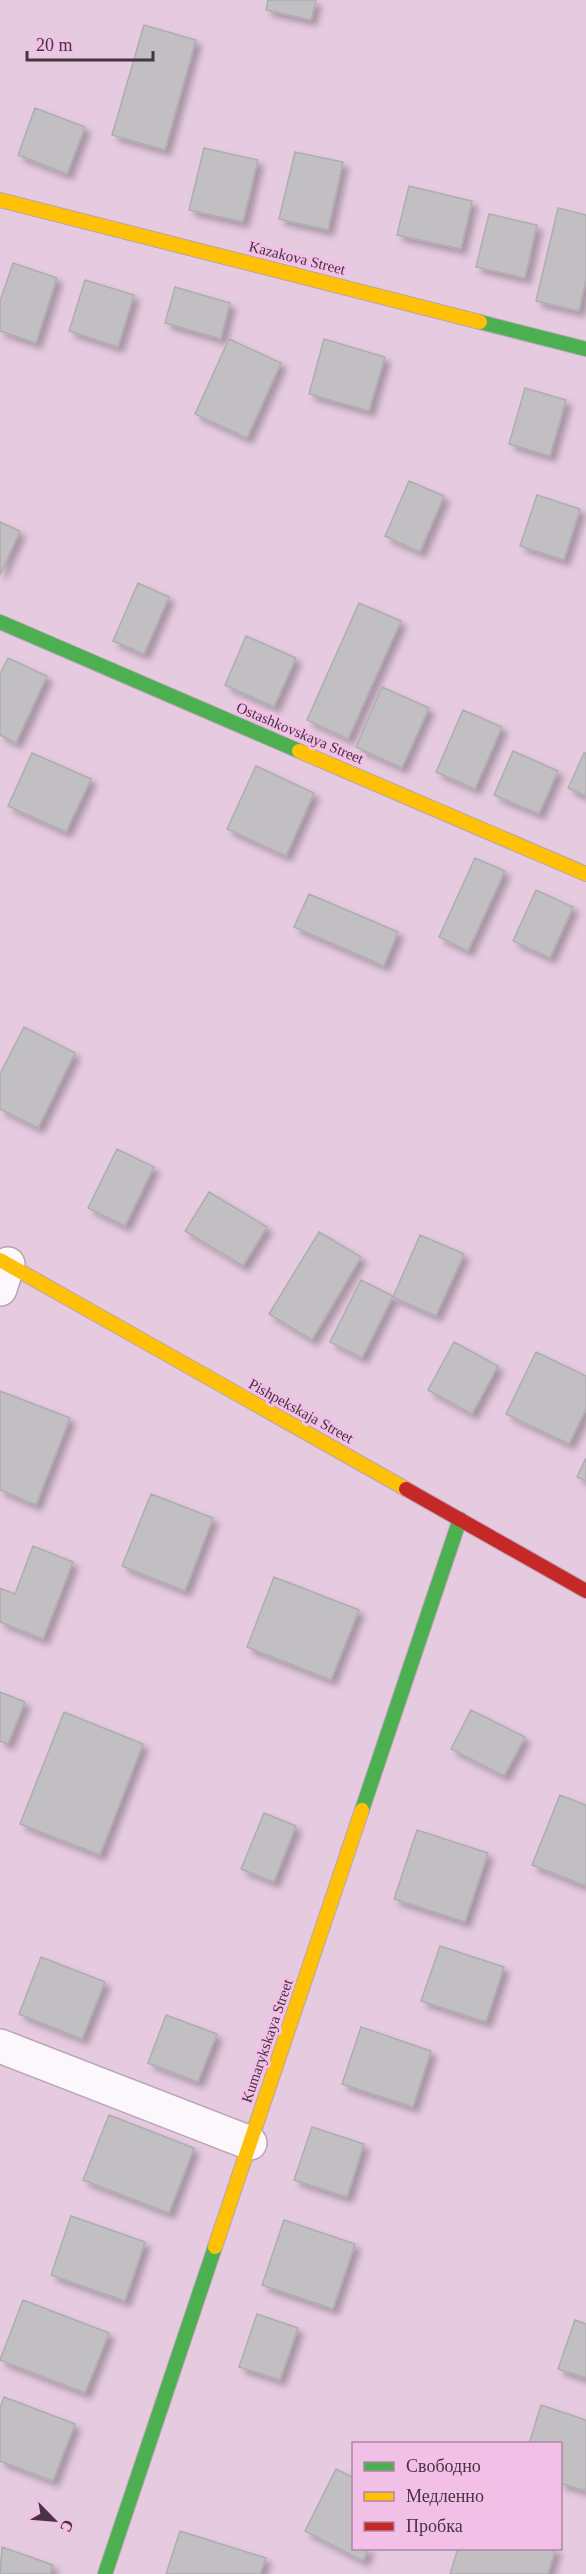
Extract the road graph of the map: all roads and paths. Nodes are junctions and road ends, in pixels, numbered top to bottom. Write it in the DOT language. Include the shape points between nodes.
graph roads {
  1 [pos="0,200"];
  2 [pos="586,349"];
  3 [pos="0,622"];
  4 [pos="586,874"];
  5 [pos="3,1271"];
  6 [pos="460,1519"];
  7 [pos="586,1591"];
  8 [pos="0,2046"];
  9 [pos="250,2143"];
  10 [pos="105,2574"];
  1 -- 2 [label="street, Kazakova Street"];
  3 -- 4 [label="street, Ostashkovskaya Street"];
  5 -- 6 [label="street, Pishpekskaja Street"];
  6 -- 7 [label="street, Pishpekskaja Street"];
  6 -- 9 [label="street, Kumarykskaya Street"];
  8 -- 9 [label="street"];
  9 -- 10 [label="street, Kumarykskaya Street"];
}
